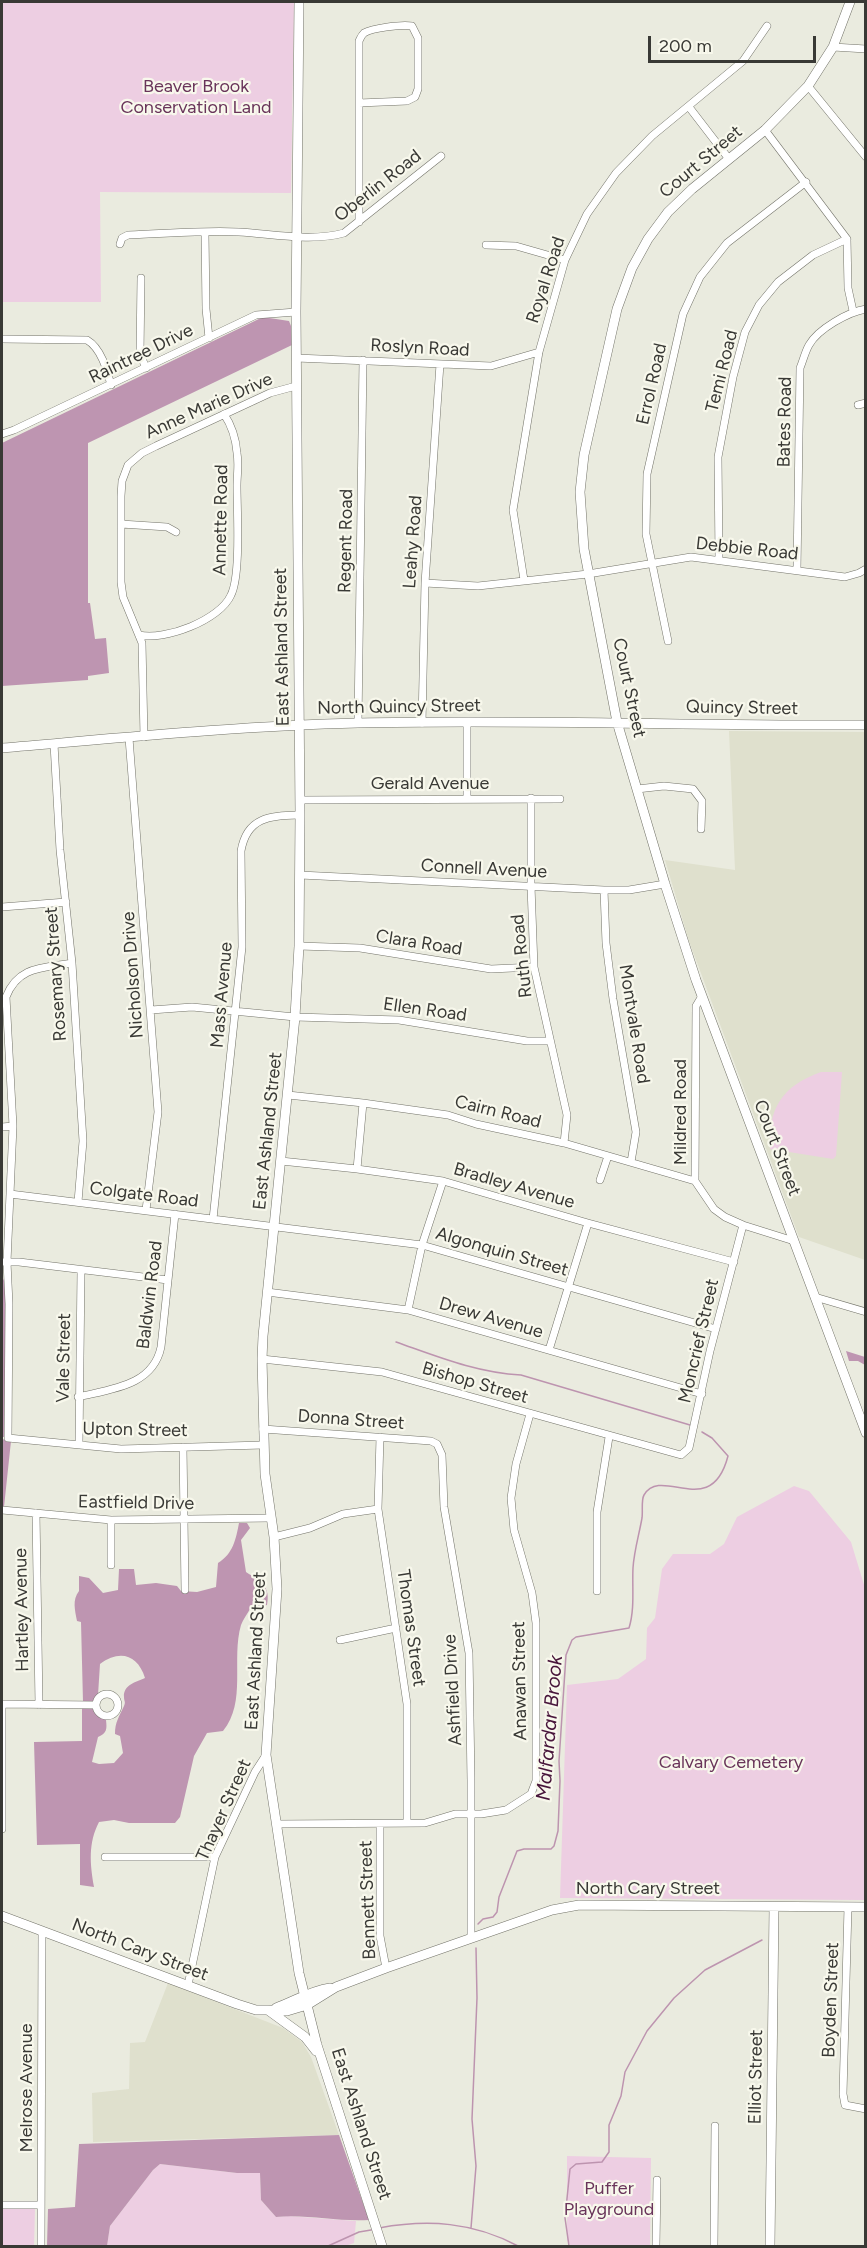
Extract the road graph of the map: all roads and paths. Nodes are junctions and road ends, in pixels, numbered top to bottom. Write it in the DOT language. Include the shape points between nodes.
graph roads {
  1 [pos="299,2"];
  2 [pos="850,2"];
  3 [pos="767,26"];
  4 [pos="833,47"];
  5 [pos="866,49"];
  6 [pos="808,86"];
  7 [pos="359,104"];
  8 [pos="689,107"];
  9 [pos="765,130"];
  10 [pos="441,156"];
  11 [pos="866,157"];
  12 [pos="729,159"];
  13 [pos="806,182"];
  14 [pos="359,222"];
  15 [pos="205,233"];
  16 [pos="296,236"];
  17 [pos="847,239"];
  18 [pos="120,244"];
  19 [pos="486,245"];
  20 [pos="565,260"];
  21 [pos="141,278"];
  22 [pos="866,309"];
  23 [pos="853,311"];
  24 [pos="296,312"];
  25 [pos="209,338"];
  26 [pos="2,339"];
  27 [pos="539,352"];
  28 [pos="296,358"];
  29 [pos="363,360"];
  30 [pos="440,364"];
  31 [pos="146,368"];
  32 [pos="111,384"];
  33 [pos="297,387"];
  34 [pos="224,414"];
  35 [pos="2,434"];
  36 [pos="121,524"];
  37 [pos="176,532"];
  38 [pos="719,560"];
  39 [pos="651,562"];
  40 [pos="866,569"];
  41 [pos="797,570"];
  42 [pos="588,574"];
  43 [pos="524,580"];
  44 [pos="425,583"];
  45 [pos="139,635"];
  46 [pos="668,641"];
  47 [pos="467,722"];
  48 [pos="617,722"];
  49 [pos="358,723"];
  50 [pos="422,723"];
  51 [pos="299,725"];
  52 [pos="866,725"];
  53 [pos="144,737"];
  54 [pos="129,738"];
  55 [pos="54,744"];
  56 [pos="2,748"];
  57 [pos="637,789"];
  58 [pos="531,798"];
  59 [pos="467,799"];
  60 [pos="560,799"];
  61 [pos="300,800"];
  62 [pos="300,815"];
  63 [pos="701,829"];
  64 [pos="300,875"];
  65 [pos="665,884"];
  66 [pos="531,886"];
  67 [pos="604,890"];
  68 [pos="66,902"];
  69 [pos="2,906"];
  70 [pos="299,946"];
  71 [pos="72,963"];
  72 [pos="534,967"];
  73 [pos="702,996"];
  74 [pos="151,1010"];
  75 [pos="236,1011"];
  76 [pos="295,1017"];
  77 [pos="550,1041"];
  78 [pos="288,1095"];
  79 [pos="363,1102"];
  80 [pos="13,1126"];
  81 [pos="2,1127"];
  82 [pos="564,1143"];
  83 [pos="608,1156"];
  84 [pos="281,1161"];
  85 [pos="631,1162"];
  86 [pos="357,1169"];
  87 [pos="600,1180"];
  88 [pos="442,1181"];
  89 [pos="695,1181"];
  90 [pos="10,1194"];
  91 [pos="78,1202"];
  92 [pos="146,1210"];
  93 [pos="175,1214"];
  94 [pos="213,1219"];
  95 [pos="588,1223"];
  96 [pos="744,1225"];
  97 [pos="274,1226"];
  98 [pos="794,1241"];
  99 [pos="422,1245"];
  100 [pos="4,1262"];
  101 [pos="734,1262"];
  102 [pos="81,1271"];
  103 [pos="168,1280"];
  104 [pos="568,1287"];
  105 [pos="267,1292"];
  106 [pos="815,1297"];
  107 [pos="408,1310"];
  108 [pos="866,1312"];
  109 [pos="716,1329"];
  110 [pos="549,1350"];
  111 [pos="262,1359"];
  112 [pos="702,1394"];
  113 [pos="78,1398"];
  114 [pos="530,1414"];
  115 [pos="263,1429"];
  116 [pos="866,1433"];
  117 [pos="380,1437"];
  118 [pos="609,1437"];
  119 [pos="437,1444"];
  120 [pos="79,1445"];
  121 [pos="263,1445"];
  122 [pos="183,1447"];
  123 [pos="675,1455"];
  124 [pos="378,1509"];
  125 [pos="2,1510"];
  126 [pos="36,1513"];
  127 [pos="270,1518"];
  128 [pos="111,1520"];
  129 [pos="184,1520"];
  130 [pos="274,1537"];
  131 [pos="111,1565"];
  132 [pos="185,1590"];
  133 [pos="597,1592"];
  134 [pos="396,1628"];
  135 [pos="340,1640"];
  136 [pos="2,1704"];
  137 [pos="39,1705"];
  138 [pos="96,1705"];
  139 [pos="266,1755"];
  140 [pos="470,1814"];
  141 [pos="407,1823"];
  142 [pos="277,1824"];
  143 [pos="380,1825"];
  144 [pos="2,1829"];
  145 [pos="105,1857"];
  146 [pos="215,1857"];
  147 [pos="774,1907"];
  148 [pos="849,1907"];
  149 [pos="866,1907"];
  150 [pos="2,1918"];
  151 [pos="42,1931"];
  152 [pos="471,1938"];
  153 [pos="386,1968"];
  154 [pos="188,1985"];
  155 [pos="336,1987"];
  156 [pos="304,1994"];
  157 [pos="307,2005"];
  158 [pos="268,2010"];
  159 [pos="323,2063"];
  160 [pos="866,2109"];
  161 [pos="715,2126"];
  162 [pos="657,2180"];
  163 [pos="2,2205"];
  164 [pos="41,2205"];
  165 [pos="381,2242"];
  166 [pos="41,2246"];
  167 [pos="656,2247"];
  168 [pos="714,2247"];
  169 [pos="770,2247"];
  1 -- 16 [label="main road, East Ashland Street"];
  2 -- 4 [label="main road, Court Street"];
  3 -- 8 [label="street, Royal Road" via="743,61"];
  4 -- 5 [label="street"];
  4 -- 6 [label="main road, Court Street"];
  6 -- 9 [label="main road, Court Street"];
  6 -- 11 [label="street"];
  7 -- 7 [label="street" via="362,35 382,28 412,26 418,38 415,97"];
  7 -- 14 [label="street"];
  8 -- 12 [label="street"];
  8 -- 20 [label="street, Royal Road" via="652,136 616,173 587,214"];
  9 -- 12 [label="main road, Court Street"];
  9 -- 13 [label="street"];
  10 -- 14 [label="street, Oberlin Road"];
  12 -- 42 [label="main road, Court Street" via="668,212 648,239 623,289 584,455 581,525"];
  13 -- 17 [label="street"];
  13 -- 39 [label="street, Errol Road" via="727,243 700,277 683,315 647,474 646,534"];
  14 -- 16 [label="street, Oberlin Road" via="344,234"];
  15 -- 16 [label="street, Oberlin Road"];
  15 -- 18 [label="street, Oberlin Road" via="128,235"];
  15 -- 25 [label="street"];
  16 -- 24 [label="main road, East Ashland Street"];
  17 -- 23 [label="street" via="848,288"];
  17 -- 38 [label="street, Temi Road" via="813,255 778,282 759,304 745,332 718,457"];
  19 -- 20 [label="street" via="516,246"];
  20 -- 27 [label="street, Royal Road"];
  21 -- 31 [label="street" via="140,354"];
  22 -- 23 [label="street, Bates Road"];
  23 -- 41 [label="street, Bates Road" via="817,335 800,368"];
  24 -- 25 [label="street, Raintree Drive" via="256,315"];
  24 -- 28 [label="main road, East Ashland Street"];
  25 -- 31 [label="street, Raintree Drive"];
  26 -- 32 [label="street" via="87,340 100,354"];
  27 -- 30 [label="street, Roslyn Road" via="490,366"];
  27 -- 43 [label="street, Royal Road" via="513,510"];
  28 -- 29 [label="street, Roslyn Road"];
  28 -- 33 [label="main road, East Ashland Street"];
  29 -- 30 [label="street, Roslyn Road"];
  29 -- 49 [label="street, Regent Road"];
  30 -- 44 [label="street, Leahy Road"];
  31 -- 32 [label="street, Raintree Drive"];
  32 -- 35 [label="street, Raintree Drive"];
  33 -- 34 [label="street, Anne Marie Drive" via="270,393"];
  33 -- 51 [label="main road, East Ashland Street"];
  34 -- 36 [label="street, Anne Marie Drive" via="142,453 129,465 122,480"];
  34 -- 45 [label="street, Annette Road" via="238,456 232,595 213,616 198,623 156,636"];
  36 -- 37 [label="street" via="167,527"];
  36 -- 45 [label="street, Anne Marie Drive" via="123,597"];
  38 -- 39 [label="street, Debbie Road" via="691,557"];
  38 -- 41 [label="street, Debbie Road"];
  39 -- 42 [label="street, Debbie Road"];
  39 -- 46 [label="street, Errol Road"];
  40 -- 41 [label="street, Debbie Road" via="845,577"];
  42 -- 43 [label="street, Debbie Road"];
  42 -- 48 [label="main road, Court Street"];
  43 -- 44 [label="street, Debbie Road" via="478,586"];
  44 -- 50 [label="street, Leahy Road"];
  45 -- 53 [label="street, Anne Marie Drive" via="143,651"];
  47 -- 48 [label="main road, North Quincy Street"];
  47 -- 50 [label="main road, North Quincy Street"];
  47 -- 59 [label="street"];
  48 -- 52 [label="main road, Quincy Street"];
  48 -- 57 [label="main road, Court Street"];
  49 -- 50 [label="main road, North Quincy Street"];
  49 -- 51 [label="main road, North Quincy Street"];
  51 -- 53 [label="main road, North Quincy Street"];
  51 -- 61 [label="main road, East Ashland Street"];
  53 -- 54 [label="main road, North Quincy Street"];
  54 -- 55 [label="main road, North Quincy Street"];
  54 -- 74 [label="street, Nicholson Drive"];
  55 -- 56 [label="main road, North Quincy Street"];
  55 -- 68 [label="street, Rosemary Street"];
  57 -- 63 [label="street" via="693,789 702,801"];
  57 -- 65 [label="main road, Court Street"];
  58 -- 59 [label="street, Gerald Avenue"];
  58 -- 60 [label="street, Gerald Avenue"];
  58 -- 66 [label="street, Ruth Road"];
  59 -- 61 [label="street, Gerald Avenue"];
  61 -- 62 [label="main road, East Ashland Street"];
  62 -- 64 [label="main road, East Ashland Street"];
  62 -- 75 [label="street, Mass Avenue" via="260,820 243,842 242,947"];
  64 -- 66 [label="street, Connell Avenue"];
  64 -- 70 [label="main road, East Ashland Street"];
  65 -- 67 [label="street, Connell Avenue"];
  65 -- 73 [label="main road, Court Street"];
  66 -- 67 [label="street, Connell Avenue"];
  66 -- 72 [label="street, Ruth Road"];
  67 -- 85 [label="street, Montvale Road" via="613,999 636,1132"];
  68 -- 69 [label="street"];
  68 -- 71 [label="street, Rosemary Street"];
  70 -- 72 [label="street, Clara Road" via="360,948 491,969"];
  70 -- 76 [label="main road, East Ashland Street"];
  71 -- 80 [label="street" via="26,971 11,985 6,998"];
  71 -- 91 [label="street, Rosemary Street" via="83,1141"];
  72 -- 77 [label="street, Ruth Road"];
  73 -- 89 [label="street, Mildred Road" via="696,1006"];
  73 -- 98 [label="main road, Court Street"];
  74 -- 75 [label="street, Ellen Road" via="192,1007"];
  74 -- 92 [label="street, Nicholson Drive" via="158,1112"];
  75 -- 76 [label="street, Ellen Road"];
  75 -- 94 [label="street, Mass Avenue"];
  76 -- 77 [label="street, Ellen Road" via="399,1020 527,1041"];
  76 -- 78 [label="main road, East Ashland Street"];
  77 -- 82 [label="street, Ruth Road" via="567,1115"];
  78 -- 79 [label="street, Cairn Road"];
  78 -- 84 [label="main road, East Ashland Street"];
  79 -- 82 [label="street, Cairn Road" via="448,1115"];
  79 -- 86 [label="street"];
  80 -- 81 [label="street"];
  80 -- 90 [label="street"];
  82 -- 83 [label="street, Cairn Road"];
  83 -- 85 [label="street, Cairn Road"];
  83 -- 87 [label="street"];
  84 -- 86 [label="street, Bradley Avenue"];
  84 -- 97 [label="main road, East Ashland Street"];
  85 -- 89 [label="street, Cairn Road"];
  86 -- 88 [label="street, Bradley Avenue"];
  88 -- 95 [label="street, Bradley Avenue"];
  88 -- 99 [label="street"];
  89 -- 96 [label="street, Mildred Road" via="714,1209"];
  90 -- 91 [label="street, Colgate Road"];
  90 -- 100 [label="street"];
  91 -- 92 [label="street, Colgate Road"];
  92 -- 93 [label="street, Colgate Road"];
  93 -- 94 [label="street, Colgate Road"];
  93 -- 103 [label="street, Baldwin Road"];
  94 -- 97 [label="street, Colgate Road"];
  95 -- 101 [label="street, Bradley Avenue"];
  95 -- 104 [label="street"];
  96 -- 98 [label="street, Mildred Road"];
  96 -- 101 [label="street, Moncrief Street"];
  97 -- 99 [label="street, Algonquin Street"];
  97 -- 105 [label="main road, East Ashland Street"];
  98 -- 106 [label="main road, Court Street"];
  99 -- 104 [label="street, Algonquin Street"];
  99 -- 107 [label="street"];
  100 -- 102 [label="street"];
  100 -- 120 [label="street, Upton Street" via="9,1304 8,1438"];
  101 -- 109 [label="street, Moncrief Street"];
  102 -- 103 [label="street"];
  102 -- 113 [label="street, Vale Street"];
  103 -- 113 [label="street, Baldwin Road" via="161,1347 155,1365 130,1383"];
  104 -- 109 [label="street, Algonquin Street"];
  104 -- 110 [label="street"];
  105 -- 107 [label="street, Drew Avenue"];
  105 -- 111 [label="main road, East Ashland Street"];
  106 -- 108 [label="street"];
  106 -- 116 [label="main road, Court Street"];
  107 -- 110 [label="street, Drew Avenue"];
  109 -- 112 [label="street, Moncrief Street"];
  110 -- 112 [label="street, Drew Avenue"];
  111 -- 114 [label="street, Bishop Street" via="382,1372"];
  111 -- 115 [label="main road, East Ashland Street"];
  112 -- 123 [label="street, Moncrief Street" via="689,1448"];
  113 -- 120 [label="street, Vale Street"];
  114 -- 118 [label="street, Bishop Street"];
  114 -- 140 [label="street, Anawan Street" via="511,1498 514,1530 532,1593 536,1623 536,1781 531,1794 506,1810"];
  115 -- 117 [label="street, Donna Street"];
  115 -- 121 [label="main road, East Ashland Street"];
  117 -- 119 [label="street, Donna Street"];
  117 -- 124 [label="street, Thomas Street"];
  118 -- 123 [label="street, Bishop Street"];
  118 -- 133 [label="street" via="597,1512"];
  119 -- 140 [label="street, Ashfield Drive" via="442,1455 444,1507 469,1653"];
  120 -- 122 [label="street, Upton Street" via="121,1449"];
  121 -- 122 [label="street, Upton Street"];
  121 -- 127 [label="main road, East Ashland Street"];
  122 -- 129 [label="street"];
  124 -- 130 [label="street" via="343,1514"];
  124 -- 134 [label="street, Thomas Street"];
  125 -- 126 [label="street, Eastfield Drive"];
  126 -- 128 [label="street, Eastfield Drive"];
  126 -- 137 [label="street, Hartley Avenue"];
  127 -- 129 [label="street, Eastfield Drive"];
  127 -- 130 [label="main road, East Ashland Street"];
  128 -- 129 [label="street, Eastfield Drive"];
  128 -- 131 [label="street"];
  129 -- 132 [label="street"];
  130 -- 139 [label="main road, East Ashland Street" via="277,1589"];
  134 -- 135 [label="street"];
  134 -- 141 [label="street, Thomas Street" via="407,1704"];
  136 -- 137 [label="street"];
  136 -- 144 [label="street"];
  137 -- 138 [label="street"];
  139 -- 142 [label="main road, East Ashland Street"];
  139 -- 146 [label="street, Thayer Street"];
  140 -- 141 [label="street, Anawan Street"];
  140 -- 152 [label="street, Ashfield Drive"];
  141 -- 143 [label="street, Anawan Street"];
  142 -- 143 [label="street, Bennett Street"];
  142 -- 156 [label="main road, East Ashland Street"];
  143 -- 153 [label="street, Bennett Street" via="380,1936"];
  145 -- 146 [label="street"];
  146 -- 154 [label="street, Thayer Street"];
  147 -- 148 [label="main road, North Cary Street"];
  147 -- 152 [label="main road, North Cary Street" via="579,1905 552,1910"];
  147 -- 169 [label="main road, Elliot Street"];
  148 -- 149 [label="main road, North Cary Street"];
  148 -- 160 [label="street, Boyden Street" via="843,2094 845,2105"];
  150 -- 151 [label="main road, North Cary Street"];
  151 -- 154 [label="main road, North Cary Street"];
  151 -- 164 [label="street, Melrose Avenue"];
  152 -- 153 [label="main road, North Cary Street"];
  153 -- 155 [label="main road, North Cary Street"];
  154 -- 158 [label="main road, North Cary Street" via="256,2010"];
  155 -- 156 [label="main road, North Cary Street"];
  155 -- 157 [label="main road, North Cary Street"];
  156 -- 157 [label="main road, East Ashland Street"];
  156 -- 158 [label="main road, North Cary Street"];
  157 -- 158 [label="main road, North Cary Street" via="287,2011"];
  157 -- 159 [label="main road, East Ashland Street"];
  158 -- 159 [label="main road" via="305,2037"];
  159 -- 165 [label="main road, East Ashland Street"];
  161 -- 168 [label="street"];
  162 -- 167 [label="street"];
  163 -- 164 [label="street"];
  164 -- 166 [label="street, Melrose Avenue"];
}
